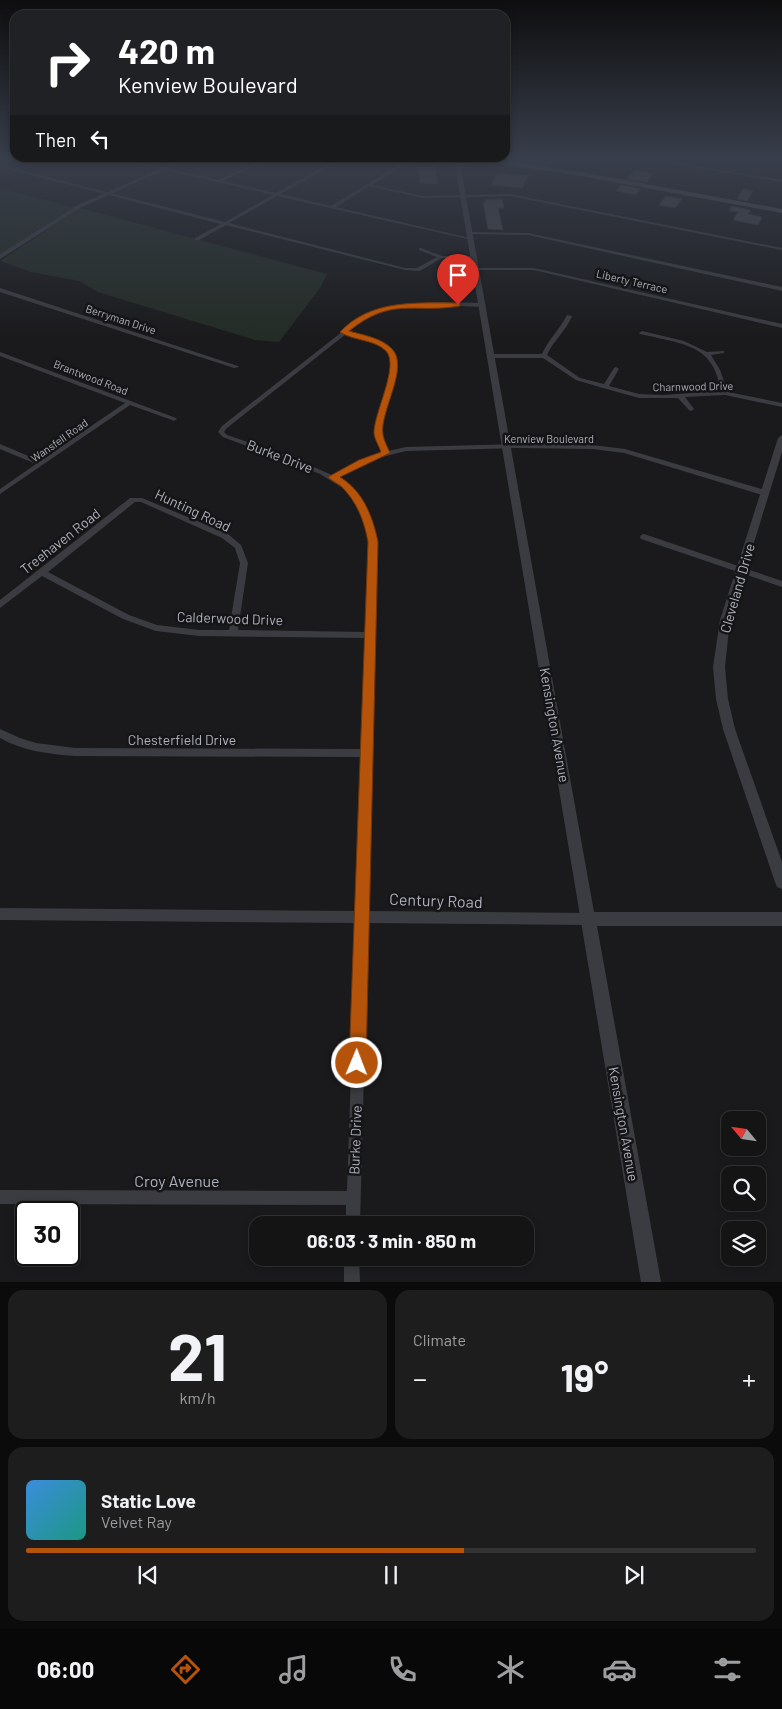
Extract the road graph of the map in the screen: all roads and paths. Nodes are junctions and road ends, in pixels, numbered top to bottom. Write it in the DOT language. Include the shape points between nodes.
graph roads {
  1 [pos="60,218"];
  2 [pos="204,218"];
  3 [pos="233,218"];
  4 [pos="384,218"];
  5 [pos="470,218"];
  6 [pos="625,218"];
  7 [pos="224,223"];
  8 [pos="471,236"];
  9 [pos="197,238"];
  10 [pos="422,249"];
  11 [pos="782,249"];
  12 [pos="0,256"];
  13 [pos="442,257"];
  14 [pos="475,257"];
  15 [pos="477,269"];
  16 [pos="782,289"];
  17 [pos="0,290"];
  18 [pos="483,305"];
  19 [pos="569,316"];
  20 [pos="782,326"];
  21 [pos="344,332"];
  22 [pos="642,333"];
  23 [pos="722,352"];
  24 [pos="0,354"];
  25 [pos="706,354"];
  26 [pos="492,356"];
  27 [pos="544,356"];
  28 [pos="236,367"];
  29 [pos="616,369"];
  30 [pos="605,387"];
  31 [pos="725,393"];
  32 [pos="680,396"];
  33 [pos="130,403"];
  34 [pos="782,405"];
  35 [pos="691,410"];
  36 [pos="174,418"];
  37 [pos="782,438"];
  38 [pos="0,446"];
  39 [pos="508,447"];
  40 [pos="386,453"];
  41 [pos="41,464"];
  42 [pos="333,477"];
  43 [pos="0,492"];
  44 [pos="765,493"];
  45 [pos="137,499"];
  46 [pos="644,537"];
  47 [pos="742,570"];
  48 [pos="42,572"];
  49 [pos="782,584"];
  50 [pos="0,605"];
  51 [pos="234,634"];
  52 [pos="370,635"];
  53 [pos="0,733"];
  54 [pos="366,754"];
  55 [pos="782,882"];
  56 [pos="0,914"];
  57 [pos="362,916"];
  58 [pos="588,918"];
  59 [pos="782,919"];
  60 [pos="0,1197"];
  61 [pos="353,1198"];
  62 [pos="353,1216"];
  63 [pos="352,1266"];
  64 [pos="352,1282"];
  65 [pos="651,1282"];
  1 -- 12 [label="street"];
  2 -- 7 [label="street"];
  3 -- 7 [label="street"];
  4 -- 8 [label="street"];
  5 -- 8 [label="street, Kensington Avenue"];
  6 -- 11 [label="street"];
  7 -- 9 [label="street"];
  7 -- 13 [label="street" via="409,270 418,270"];
  8 -- 14 [label="street, Kensington Avenue"];
  8 -- 16 [label="street" via="528,234"];
  10 -- 13 [label="street"];
  13 -- 14 [label="street"];
  14 -- 15 [label="street, Kensington Avenue"];
  15 -- 18 [label="street, Kensington Avenue"];
  15 -- 20 [label="street, Liberty Terrace" via="534,268"];
  17 -- 28 [label="street, Berryman Drive"];
  18 -- 21 [label="street" via="386,308 362,317"];
  18 -- 26 [label="street, Kensington Avenue"];
  19 -- 27 [label="street"];
  21 -- 40 [label="street" via="381,344 394,359 379,424 378,436"];
  21 -- 42 [label="street, Burke Drive" via="221,429 222,434"];
  22 -- 25 [label="street" via="689,345"];
  23 -- 25 [label="street"];
  24 -- 33 [label="street, Brantwood Road"];
  25 -- 31 [label="street" via="714,362"];
  26 -- 27 [label="street"];
  26 -- 39 [label="street, Kensington Avenue"];
  27 -- 30 [label="street, Charnwood Drive" via="570,375"];
  29 -- 30 [label="street"];
  30 -- 32 [label="street, Charnwood Drive" via="639,396"];
  31 -- 32 [label="street, Charnwood Drive"];
  31 -- 34 [label="street, Charnwood Drive"];
  32 -- 35 [label="street"];
  33 -- 36 [label="street, Brantwood Road"];
  33 -- 41 [label="street, Wansfell Road"];
  37 -- 44 [label="street, Cleveland Drive"];
  38 -- 41 [label="street"];
  39 -- 40 [label="street, Kenview Boulevard"];
  39 -- 44 [label="street, Kenview Boulevard" via="619,450"];
  39 -- 58 [label="street, Kensington Avenue"];
  40 -- 42 [label="street, Kenview Boulevard"];
  41 -- 43 [label="street, Wansfell Road"];
  42 -- 52 [label="street, Burke Drive" via="359,500 371,531"];
  44 -- 47 [label="street, Cleveland Drive"];
  45 -- 48 [label="street, Treehaven Road"];
  45 -- 51 [label="street, Hunting Road" via="225,536 238,547 244,563"];
  46 -- 47 [label="street"];
  47 -- 49 [label="street"];
  47 -- 55 [label="street, Cleveland Drive" via="720,649 720,689 729,729"];
  48 -- 50 [label="street, Treehaven Road"];
  48 -- 51 [label="street, Calderwood Drive" via="143,624 177,632"];
  51 -- 52 [label="street, Calderwood Drive"];
  52 -- 54 [label="street, Burke Drive"];
  53 -- 54 [label="street, Chesterfield Drive" via="21,744 75,752"];
  54 -- 57 [label="street, Burke Drive"];
  56 -- 57 [label="street, Century Road"];
  57 -- 58 [label="street, Century Road"];
  57 -- 61 [label="street, Burke Drive"];
  58 -- 59 [label="street, Century Road"];
  58 -- 65 [label="street, Kensington Avenue"];
  60 -- 61 [label="street, Croy Avenue"];
  61 -- 62 [label="street, Burke Drive"];
  63 -- 64 [label="street"];
}
